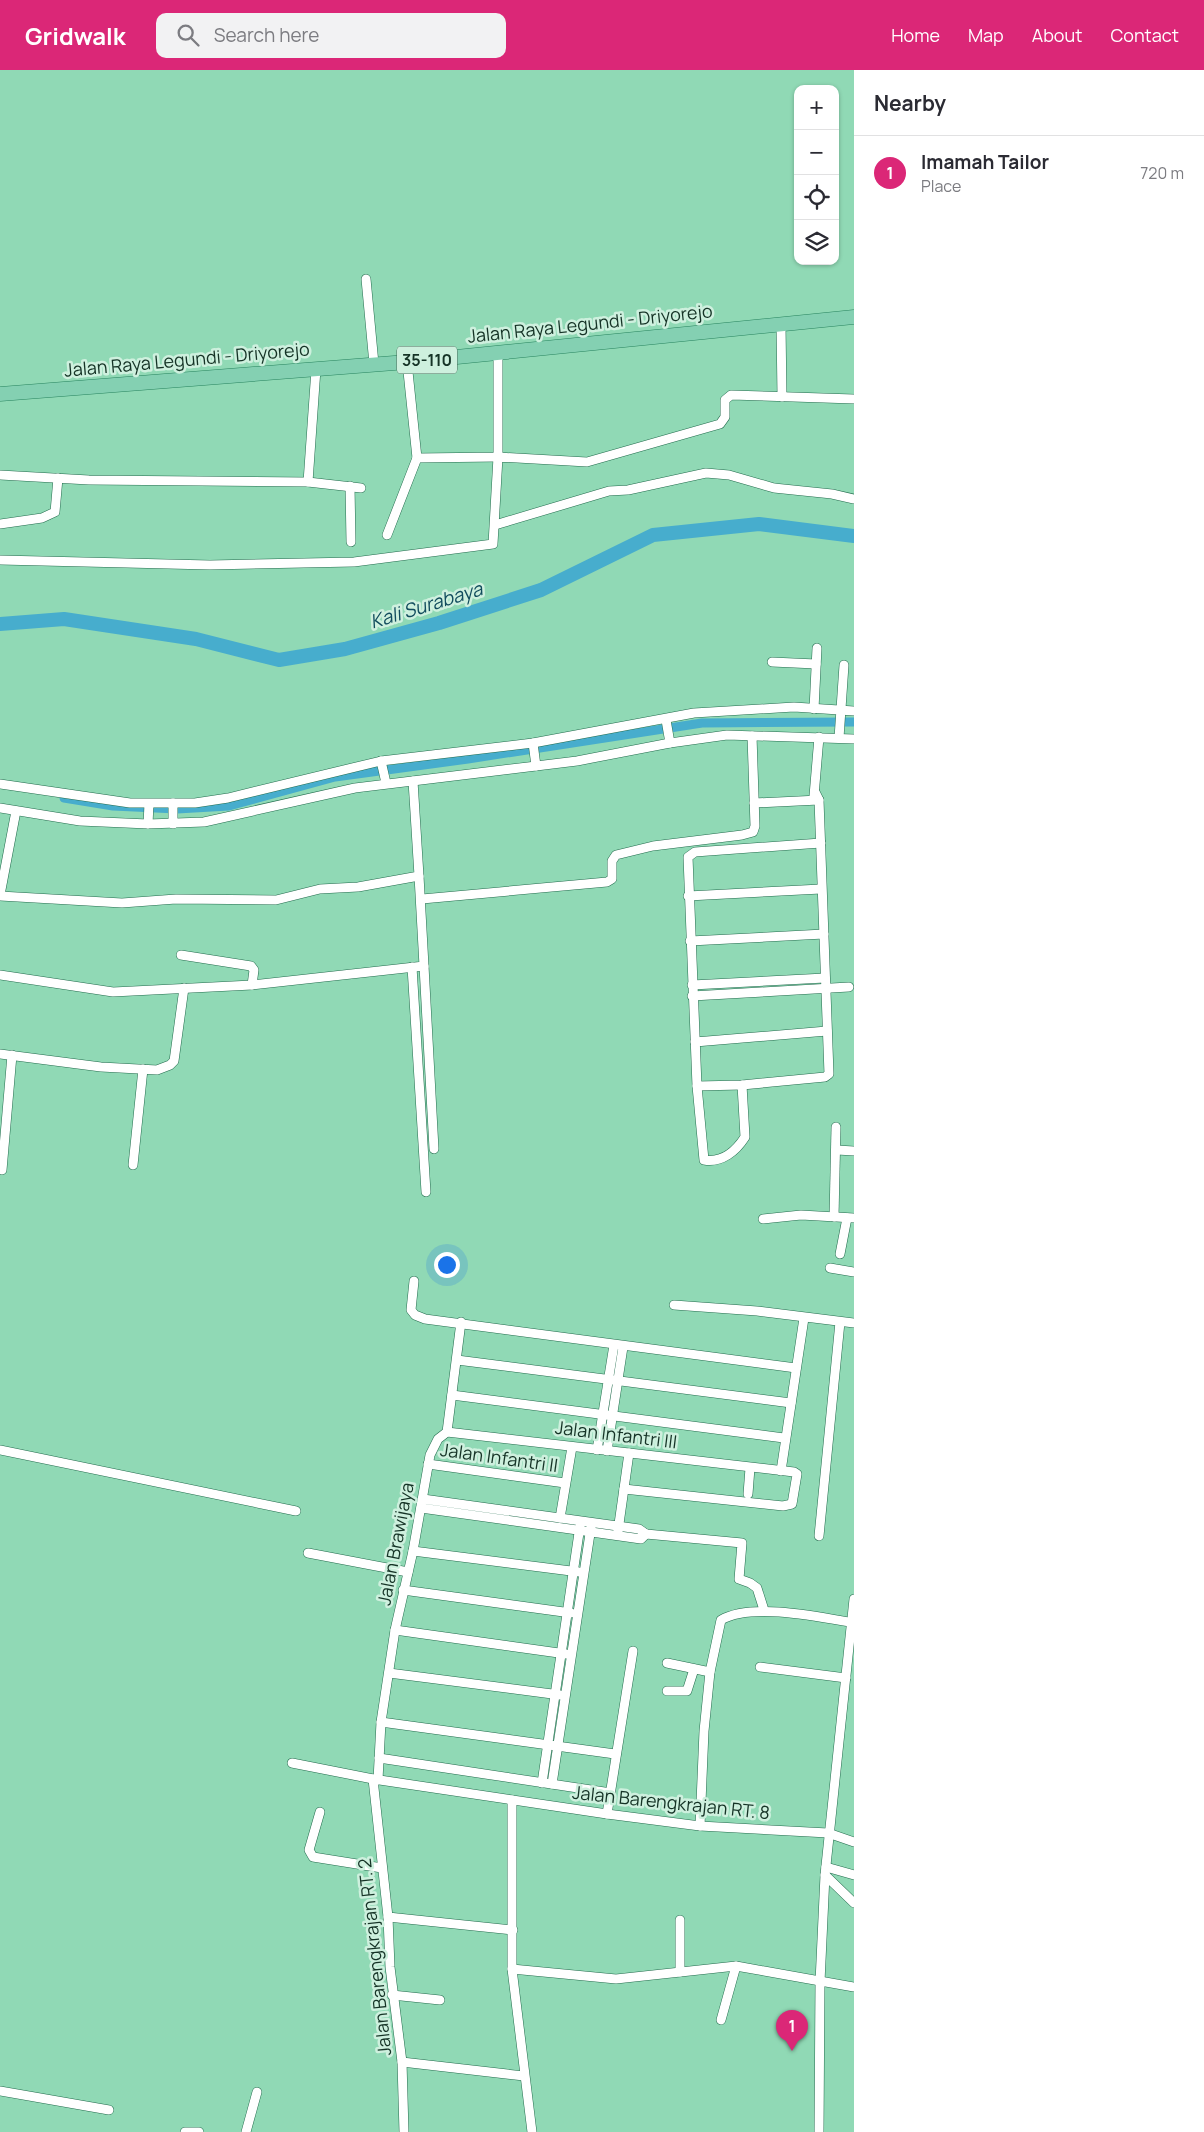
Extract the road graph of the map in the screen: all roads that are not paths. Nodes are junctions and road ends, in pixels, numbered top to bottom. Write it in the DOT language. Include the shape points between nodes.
graph roads {
  1 [pos="366,278"];
  2 [pos="854,317"];
  3 [pos="782,324"];
  4 [pos="498,352"];
  5 [pos="408,362"];
  6 [pos="374,364"];
  7 [pos="316,369"];
  8 [pos="0,394"];
  9 [pos="782,397"];
  10 [pos="854,399"];
  11 [pos="498,457"];
  12 [pos="417,458"];
  13 [pos="0,475"];
  14 [pos="58,478"];
  15 [pos="308,482"];
  16 [pos="350,486"];
  17 [pos="361,488"];
  18 [pos="854,499"];
  19 [pos="0,524"];
  20 [pos="494,525"];
  21 [pos="387,534"];
  22 [pos="351,542"];
  23 [pos="0,560"];
  24 [pos="817,648"];
  25 [pos="772,662"];
  26 [pos="816,664"];
  27 [pos="844,664"];
  28 [pos="814,709"];
  29 [pos="842,711"];
  30 [pos="854,711"];
  31 [pos="666,721"];
  32 [pos="752,736"];
  33 [pos="819,737"];
  34 [pos="845,737"];
  35 [pos="670,739"];
  36 [pos="533,744"];
  37 [pos="536,762"];
  38 [pos="382,763"];
  39 [pos="386,780"];
  40 [pos="413,780"];
  41 [pos="0,784"];
  42 [pos="816,798"];
  43 [pos="754,803"];
  44 [pos="173,804"];
  45 [pos="149,805"];
  46 [pos="0,808"];
  47 [pos="16,811"];
  48 [pos="173,821"];
  49 [pos="148,823"];
  50 [pos="818,845"];
  51 [pos="418,876"];
  52 [pos="821,889"];
  53 [pos="0,896"];
  54 [pos="688,896"];
  55 [pos="422,899"];
  56 [pos="824,934"];
  57 [pos="690,941"];
  58 [pos="181,954"];
  59 [pos="424,966"];
  60 [pos="412,967"];
  61 [pos="0,975"];
  62 [pos="826,983"];
  63 [pos="252,985"];
  64 [pos="692,985"];
  65 [pos="849,987"];
  66 [pos="184,990"];
  67 [pos="692,996"];
  68 [pos="827,1031"];
  69 [pos="695,1042"];
  70 [pos="0,1054"];
  71 [pos="12,1055"];
  72 [pos="143,1069"];
  73 [pos="742,1085"];
  74 [pos="697,1086"];
  75 [pos="836,1127"];
  76 [pos="434,1149"];
  77 [pos="837,1150"];
  78 [pos="854,1151"];
  79 [pos="133,1165"];
  80 [pos="2,1170"];
  81 [pos="426,1192"];
  82 [pos="834,1217"];
  83 [pos="763,1218"];
  84 [pos="850,1218"];
  85 [pos="840,1254"];
  86 [pos="830,1268"];
  87 [pos="854,1272"];
  88 [pos="414,1281"];
  89 [pos="674,1306"];
  90 [pos="804,1318"];
  91 [pos="461,1322"];
  92 [pos="840,1322"];
  93 [pos="854,1323"];
  94 [pos="619,1346"];
  95 [pos="457,1360"];
  96 [pos="796,1368"];
  97 [pos="613,1380"];
  98 [pos="452,1395"];
  99 [pos="791,1403"];
  100 [pos="608,1416"];
  101 [pos="447,1432"];
  102 [pos="784,1438"];
  103 [pos="572,1447"];
  104 [pos="0,1450"];
  105 [pos="597,1450"];
  106 [pos="607,1451"];
  107 [pos="629,1453"];
  108 [pos="428,1464"];
  109 [pos="750,1468"];
  110 [pos="781,1471"];
  111 [pos="565,1483"];
  112 [pos="624,1489"];
  113 [pos="748,1494"];
  114 [pos="423,1499"];
  115 [pos="421,1508"];
  116 [pos="296,1511"];
  117 [pos="560,1518"];
  118 [pos="581,1521"];
  119 [pos="592,1522"];
  120 [pos="618,1526"];
  121 [pos="580,1531"];
  122 [pos="590,1532"];
  123 [pos="646,1534"];
  124 [pos="618,1536"];
  125 [pos="819,1536"];
  126 [pos="413,1551"];
  127 [pos="308,1553"];
  128 [pos="574,1571"];
  129 [pos="408,1572"];
  130 [pos="584,1572"];
  131 [pos="403,1590"];
  132 [pos="854,1599"];
  133 [pos="764,1610"];
  134 [pos="567,1612"];
  135 [pos="578,1614"];
  136 [pos="853,1623"];
  137 [pos="395,1630"];
  138 [pos="633,1651"];
  139 [pos="561,1654"];
  140 [pos="572,1655"];
  141 [pos="667,1663"];
  142 [pos="760,1667"];
  143 [pos="694,1668"];
  144 [pos="710,1672"];
  145 [pos="389,1673"];
  146 [pos="846,1678"];
  147 [pos="667,1691"];
  148 [pos="555,1694"];
  149 [pos="565,1695"];
  150 [pos="381,1722"];
  151 [pos="547,1745"];
  152 [pos="558,1746"];
  153 [pos="615,1754"];
  154 [pos="379,1758"];
  155 [pos="292,1763"];
  156 [pos="376,1780"];
  157 [pos="542,1782"];
  158 [pos="552,1784"];
  159 [pos="611,1793"];
  160 [pos="512,1800"];
  161 [pos="320,1812"];
  162 [pos="607,1814"];
  163 [pos="700,1826"];
  164 [pos="828,1833"];
  165 [pos="854,1842"];
  166 [pos="382,1868"];
  167 [pos="825,1871"];
  168 [pos="854,1875"];
  169 [pos="854,1903"];
  170 [pos="388,1916"];
  171 [pos="680,1920"];
  172 [pos="513,1930"];
  173 [pos="736,1966"];
  174 [pos="512,1969"];
  175 [pos="680,1972"];
  176 [pos="820,1982"];
  177 [pos="854,1986"];
  178 [pos="392,1995"];
  179 [pos="440,2000"];
  180 [pos="721,2020"];
  181 [pos="402,2062"];
  182 [pos="524,2076"];
  183 [pos="0,2091"];
  184 [pos="257,2092"];
  185 [pos="109,2110"];
  186 [pos="184,2132"];
  187 [pos="199,2132"];
  188 [pos="246,2132"];
  189 [pos="404,2132"];
  190 [pos="532,2132"];
  191 [pos="819,2132"];
  1 -- 6 [label="street"];
  2 -- 3 [label="main road, Jalan Raya Legundi - Driyorejo / 35-110"];
  3 -- 4 [label="main road, Jalan Raya Legundi - Driyorejo / 35-110"];
  3 -- 9 [label="street"];
  4 -- 5 [label="main road, Jalan Raya Legundi - Driyorejo / 35-110"];
  4 -- 11 [label="street"];
  5 -- 6 [label="main road, Jalan Raya Legundi - Driyorejo / 35-110"];
  5 -- 12 [label="street"];
  6 -- 7 [label="main road, Jalan Raya Legundi - Driyorejo / 35-110"];
  7 -- 8 [label="main road, Jalan Raya Legundi - Driyorejo / 35-110"];
  7 -- 15 [label="street"];
  9 -- 10 [label="street"];
  9 -- 11 [label="street" via="731,394 725,400 725,417 720,424 587,462"];
  11 -- 12 [label="street"];
  11 -- 20 [label="street"];
  12 -- 21 [label="street"];
  13 -- 14 [label="street"];
  14 -- 15 [label="street"];
  14 -- 19 [label="street" via="55,512 42,518"];
  15 -- 16 [label="street"];
  16 -- 17 [label="street"];
  16 -- 22 [label="street"];
  18 -- 20 [label="street" via="774,488 729,475 706,473 609,491"];
  20 -- 23 [label="street" via="493,544 354,562 210,564"];
  24 -- 26 [label="street"];
  25 -- 26 [label="street"];
  26 -- 28 [label="street"];
  27 -- 29 [label="street"];
  28 -- 29 [label="street"];
  28 -- 31 [label="street" via="722,710"];
  29 -- 30 [label="street"];
  29 -- 34 [label="street"];
  31 -- 35 [label="street"];
  31 -- 36 [label="street"];
  32 -- 33 [label="street"];
  32 -- 35 [label="street"];
  32 -- 43 [label="street"];
  33 -- 34 [label="street"];
  33 -- 42 [label="street"];
  35 -- 37 [label="street" via="577,761"];
  36 -- 37 [label="street"];
  36 -- 38 [label="street"];
  37 -- 40 [label="street"];
  38 -- 39 [label="street"];
  38 -- 44 [label="street" via="212,801"];
  39 -- 40 [label="street"];
  39 -- 48 [label="street" via="221,820"];
  40 -- 51 [label="street"];
  41 -- 45 [label="street"];
  42 -- 43 [label="street"];
  42 -- 50 [label="street"];
  43 -- 55 [label="street" via="753,832 653,846 616,856 612,861 612,879 608,882"];
  44 -- 45 [label="street"];
  44 -- 48 [label="street"];
  45 -- 49 [label="street"];
  46 -- 47 [label="street"];
  47 -- 49 [label="street" via="80,821"];
  47 -- 53 [label="street"];
  48 -- 49 [label="street"];
  50 -- 52 [label="street"];
  50 -- 54 [label="street" via="690,854"];
  51 -- 53 [label="street" via="358,887 320,889 276,900 176,899 122,903"];
  51 -- 55 [label="street"];
  52 -- 54 [label="street"];
  52 -- 56 [label="street"];
  54 -- 57 [label="street"];
  55 -- 59 [label="street"];
  56 -- 57 [label="street"];
  56 -- 62 [label="street"];
  57 -- 64 [label="street"];
  58 -- 63 [label="street" via="251,966 254,970"];
  59 -- 60 [label="street"];
  59 -- 76 [label="street"];
  60 -- 63 [label="street"];
  60 -- 81 [label="street"];
  61 -- 66 [label="street" via="113,992"];
  62 -- 64 [label="street"];
  62 -- 65 [label="street"];
  62 -- 67 [label="street"];
  62 -- 68 [label="street"];
  63 -- 66 [label="street"];
  64 -- 67 [label="street"];
  66 -- 72 [label="street" via="174,1061 161,1069"];
  67 -- 69 [label="street"];
  68 -- 69 [label="street"];
  68 -- 73 [label="street" via="828,1076"];
  69 -- 74 [label="street"];
  70 -- 71 [label="street"];
  71 -- 72 [label="street"];
  71 -- 80 [label="street"];
  72 -- 79 [label="street"];
  73 -- 74 [label="street"];
  73 -- 74 [label="street" via="746,1137 729,1155 706,1161 702,1158"];
  75 -- 77 [label="street"];
  77 -- 78 [label="street"];
  77 -- 82 [label="street"];
  82 -- 83 [label="street" via="790,1215"];
  82 -- 84 [label="street"];
  84 -- 85 [label="street"];
  86 -- 87 [label="street"];
  88 -- 91 [label="street" via="410,1307 415,1315"];
  89 -- 90 [label="street" via="757,1311"];
  90 -- 92 [label="street"];
  90 -- 96 [label="street"];
  91 -- 94 [label="street"];
  91 -- 95 [label="street"];
  92 -- 93 [label="street"];
  92 -- 125 [label="street"];
  94 -- 96 [label="street"];
  94 -- 97 [label="street"];
  95 -- 97 [label="street"];
  95 -- 98 [label="street"];
  96 -- 99 [label="street"];
  97 -- 99 [label="street"];
  97 -- 100 [label="street"];
  98 -- 100 [label="street"];
  98 -- 101 [label="street"];
  99 -- 102 [label="street"];
  100 -- 102 [label="street"];
  100 -- 105 [label="street"];
  100 -- 106 [label="street"];
  101 -- 103 [label="street, Jalan Infantri III"];
  101 -- 108 [label="street, Jalan Brawijaya" via="433,1446"];
  102 -- 110 [label="street"];
  103 -- 105 [label="street, Jalan Infantri III"];
  103 -- 111 [label="street"];
  104 -- 116 [label="street"];
  105 -- 106 [label="street, Jalan Infantri III"];
  106 -- 107 [label="street, Jalan Infantri III"];
  107 -- 109 [label="street, Jalan Infantri III"];
  107 -- 112 [label="street"];
  108 -- 111 [label="street, Jalan Infantri II"];
  108 -- 114 [label="street, Jalan Brawijaya"];
  109 -- 110 [label="street, Jalan Infantri III"];
  109 -- 113 [label="street"];
  110 -- 112 [label="street" via="797,1474 790,1505"];
  111 -- 117 [label="street"];
  112 -- 120 [label="street"];
  114 -- 115 [label="street, Jalan Brawijaya"];
  114 -- 117 [label="street"];
  115 -- 121 [label="street"];
  115 -- 126 [label="street, Jalan Brawijaya"];
  117 -- 118 [label="street"];
  118 -- 119 [label="street"];
  118 -- 121 [label="street"];
  119 -- 120 [label="street"];
  119 -- 122 [label="street"];
  120 -- 123 [label="street" via="639,1529"];
  120 -- 124 [label="street"];
  121 -- 122 [label="street"];
  121 -- 128 [label="street"];
  122 -- 124 [label="street"];
  122 -- 130 [label="street"];
  123 -- 124 [label="street" via="640,1540"];
  123 -- 133 [label="street" via="742,1543 739,1580 756,1588"];
  126 -- 128 [label="street"];
  126 -- 129 [label="street, Jalan Brawijaya"];
  127 -- 129 [label="street"];
  128 -- 130 [label="street"];
  128 -- 134 [label="street"];
  129 -- 131 [label="street, Jalan Brawijaya"];
  130 -- 135 [label="street"];
  131 -- 134 [label="street"];
  131 -- 137 [label="street, Jalan Brawijaya"];
  132 -- 136 [label="street"];
  133 -- 136 [label="street"];
  133 -- 144 [label="street" via="721,1620"];
  134 -- 135 [label="street"];
  134 -- 139 [label="street"];
  135 -- 140 [label="street"];
  136 -- 146 [label="street"];
  137 -- 139 [label="street"];
  137 -- 145 [label="street, Jalan Brawijaya"];
  138 -- 153 [label="street"];
  139 -- 140 [label="street"];
  139 -- 148 [label="street"];
  140 -- 149 [label="street"];
  141 -- 143 [label="street"];
  142 -- 146 [label="street"];
  143 -- 144 [label="street"];
  143 -- 147 [label="street" via="687,1691"];
  144 -- 163 [label="street"];
  145 -- 148 [label="street"];
  145 -- 150 [label="street, Jalan Brawijaya"];
  146 -- 164 [label="street"];
  148 -- 149 [label="street"];
  148 -- 151 [label="street"];
  149 -- 152 [label="street"];
  150 -- 151 [label="street"];
  150 -- 154 [label="street, Jalan Brawijaya"];
  151 -- 152 [label="street"];
  151 -- 157 [label="street"];
  152 -- 153 [label="street"];
  152 -- 158 [label="street"];
  153 -- 159 [label="street"];
  154 -- 156 [label="street, Jalan Brawijaya"];
  154 -- 157 [label="street"];
  155 -- 156 [label="street"];
  156 -- 160 [label="street"];
  156 -- 166 [label="street, Jalan Barengkrajan RT. 2"];
  157 -- 158 [label="street"];
  158 -- 159 [label="street"];
  159 -- 162 [label="street"];
  160 -- 162 [label="street, Jalan Barengkrajan RT. 8"];
  160 -- 172 [label="street"];
  161 -- 166 [label="street" via="309,1850 312,1857"];
  162 -- 163 [label="street, Jalan Barengkrajan RT. 8"];
  163 -- 164 [label="street, Jalan Barengkrajan RT. 8"];
  164 -- 165 [label="street, Jalan Barengkrajan RT. 8"];
  164 -- 167 [label="street"];
  166 -- 170 [label="street, Jalan Barengkrajan RT. 2"];
  167 -- 168 [label="street"];
  167 -- 169 [label="street"];
  167 -- 176 [label="street"];
  170 -- 172 [label="street"];
  170 -- 178 [label="street, Jalan Barengkrajan RT. 2"];
  171 -- 175 [label="street"];
  172 -- 174 [label="street"];
  173 -- 175 [label="street"];
  173 -- 176 [label="street"];
  173 -- 180 [label="street"];
  174 -- 175 [label="street" via="616,1979"];
  174 -- 182 [label="street"];
  176 -- 177 [label="street"];
  176 -- 191 [label="street"];
  178 -- 179 [label="street"];
  178 -- 181 [label="street, Jalan Barengkrajan RT. 2"];
  181 -- 182 [label="street"];
  181 -- 189 [label="street, Jalan Barengkrajan RT. 2"];
  182 -- 190 [label="street"];
  183 -- 185 [label="street"];
  184 -- 188 [label="street"];
  186 -- 187 [label="street"];
}
